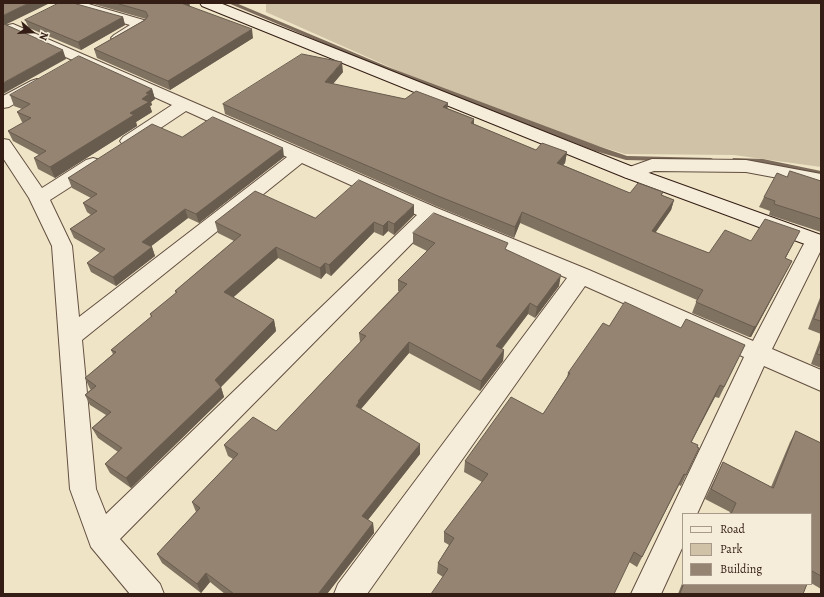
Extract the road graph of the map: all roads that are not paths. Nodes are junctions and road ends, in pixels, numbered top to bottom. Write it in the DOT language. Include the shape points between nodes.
graph roads {
  1 [pos="207,3"];
  2 [pos="63,4"];
  3 [pos="32,19"];
  4 [pos="109,44"];
  5 [pos="89,55"];
  6 [pos="64,69"];
  7 [pos="51,77"];
  8 [pos="3,103"];
  9 [pos="185,104"];
  10 [pos="3,144"];
  11 [pos="301,155"];
  12 [pos="631,174"];
  13 [pos="821,180"];
  14 [pos="39,198"];
  15 [pos="430,213"];
  16 [pos="818,242"];
  17 [pos="581,276"];
  18 [pos="69,337"];
  19 [pos="758,353"];
  20 [pos="821,381"];
  21 [pos="683,513"];
  22 [pos="682,516"];
  23 [pos="101,538"];
  24 [pos="149,594"];
  25 [pos="349,594"];
  26 [pos="646,594"];
  1 -- 12 [label="street"];
  2 -- 4 [label="street" via="142,24"];
  3 -- 5 [label="street" via="13,28"];
  5 -- 6 [label="street"];
  5 -- 9 [label="street"];
  7 -- 8 [label="street"];
  9 -- 11 [label="street"];
  9 -- 14 [label="street"];
  10 -- 14 [label="street"];
  11 -- 15 [label="street"];
  11 -- 18 [label="street"];
  12 -- 13 [label="street" via="652,165 746,166"];
  12 -- 16 [label="street"];
  14 -- 18 [label="street" via="62,246"];
  15 -- 17 [label="street"];
  15 -- 23 [label="street"];
  16 -- 19 [label="street"];
  17 -- 19 [label="street"];
  17 -- 25 [label="street"];
  18 -- 23 [label="street" via="83,489"];
  19 -- 20 [label="street"];
  19 -- 21 [label="street"];
  22 -- 26 [label="street"];
  23 -- 24 [label="street"];
}
